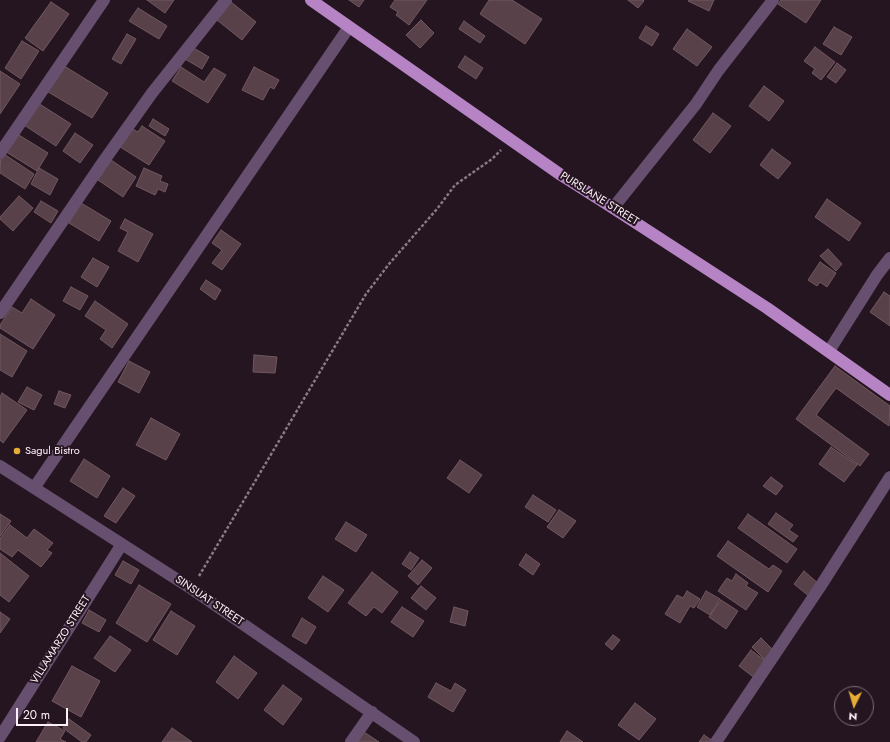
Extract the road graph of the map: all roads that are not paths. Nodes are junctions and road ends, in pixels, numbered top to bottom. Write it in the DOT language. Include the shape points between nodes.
graph roads {
  1 [pos="104,0"];
  2 [pos="226,0"];
  3 [pos="311,0"];
  4 [pos="773,0"];
  5 [pos="349,26"];
  6 [pos="0,153"];
  7 [pos="613,208"];
  8 [pos="890,258"];
  9 [pos="0,314"];
  10 [pos="828,351"];
  11 [pos="890,395"];
  12 [pos="0,466"];
  13 [pos="890,477"];
  14 [pos="34,488"];
  15 [pos="122,544"];
  16 [pos="372,712"];
  17 [pos="0,737"];
  18 [pos="351,742"];
  19 [pos="414,742"];
  20 [pos="716,742"];
  1 -- 6 [label="street"];
  2 -- 9 [label="street" via="152,93"];
  3 -- 5 [label="main road, PURSLANE STREET"];
  4 -- 7 [label="street" via="696,104"];
  5 -- 7 [label="main road, PURSLANE STREET" via="509,140"];
  5 -- 14 [label="street"];
  7 -- 10 [label="main road, PURSLANE STREET"];
  8 -- 10 [label="street"];
  10 -- 11 [label="main road, PURSLANE STREET"];
  12 -- 14 [label="street, SINSUAT STREET"];
  13 -- 20 [label="street"];
  14 -- 15 [label="street, SINSUAT STREET"];
  15 -- 16 [label="street, SINSUAT STREET"];
  15 -- 17 [label="street, VILLAMARZO STREET"];
  16 -- 18 [label="street"];
  16 -- 19 [label="street, SINSUAT STREET"];
}
